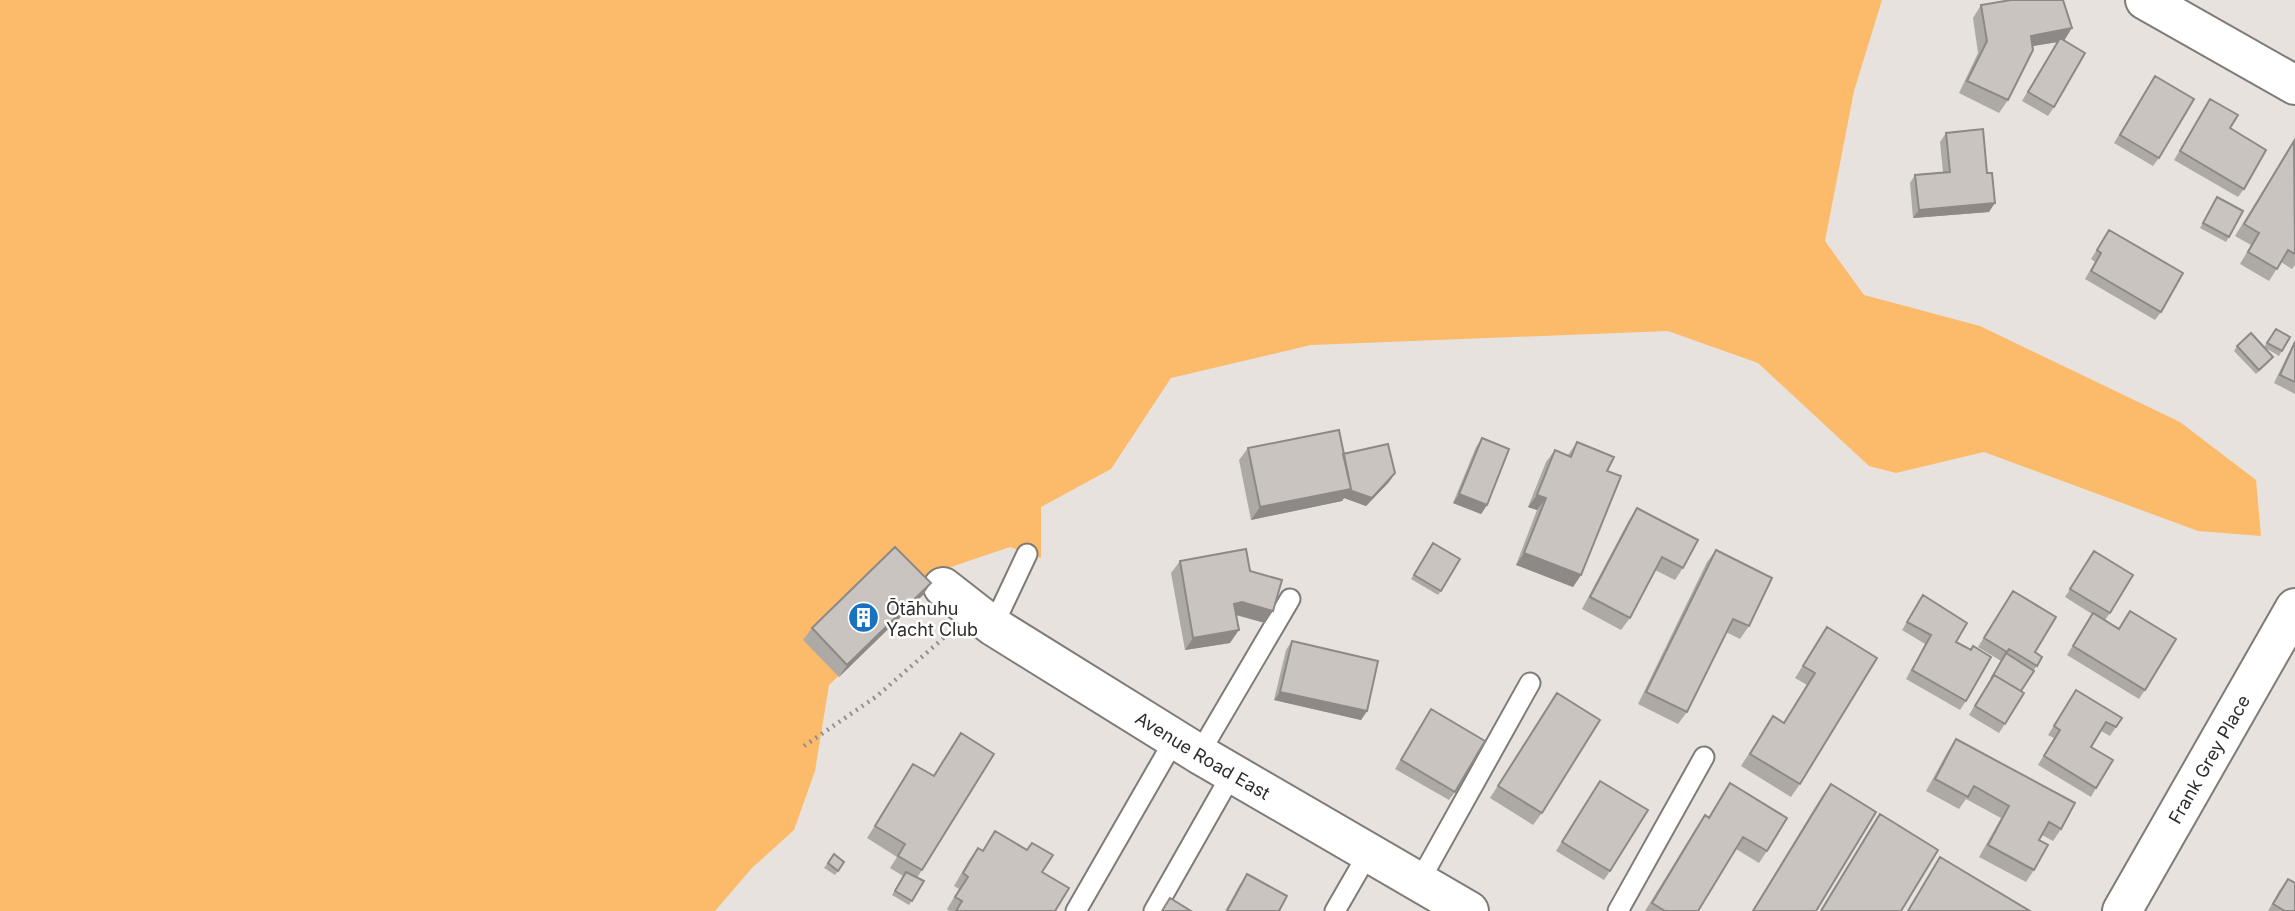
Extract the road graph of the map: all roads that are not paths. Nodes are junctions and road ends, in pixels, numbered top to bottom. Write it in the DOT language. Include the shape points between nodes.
graph roads {
  1 [pos="2145,0"];
  2 [pos="2295,85"];
  3 [pos="1027,554"];
  4 [pos="943,587"];
  5 [pos="1290,599"];
  6 [pos="2295,608"];
  7 [pos="993,625"];
  8 [pos="1530,683"];
  9 [pos="1188,746"];
  10 [pos="1704,757"];
  11 [pos="1233,772"];
  12 [pos="1369,852"];
  13 [pos="1419,882"];
  14 [pos="1076,911"];
  15 [pos="1154,911"];
  16 [pos="1335,911"];
  17 [pos="1469,911"];
  18 [pos="1618,911"];
  19 [pos="2122,911"];
  1 -- 2 [label="street"];
  3 -- 7 [label="lane"];
  4 -- 7 [label="street, Avenue Road East"];
  5 -- 9 [label="lane"];
  6 -- 19 [label="street, Frank Grey Place"];
  7 -- 9 [label="street, Avenue Road East"];
  8 -- 13 [label="lane"];
  9 -- 11 [label="street, Avenue Road East"];
  9 -- 14 [label="lane"];
  10 -- 18 [label="lane"];
  11 -- 12 [label="street, Avenue Road East"];
  11 -- 15 [label="lane"];
  12 -- 13 [label="street, Avenue Road East"];
  12 -- 16 [label="lane"];
  13 -- 17 [label="street, Avenue Road East"];
}
